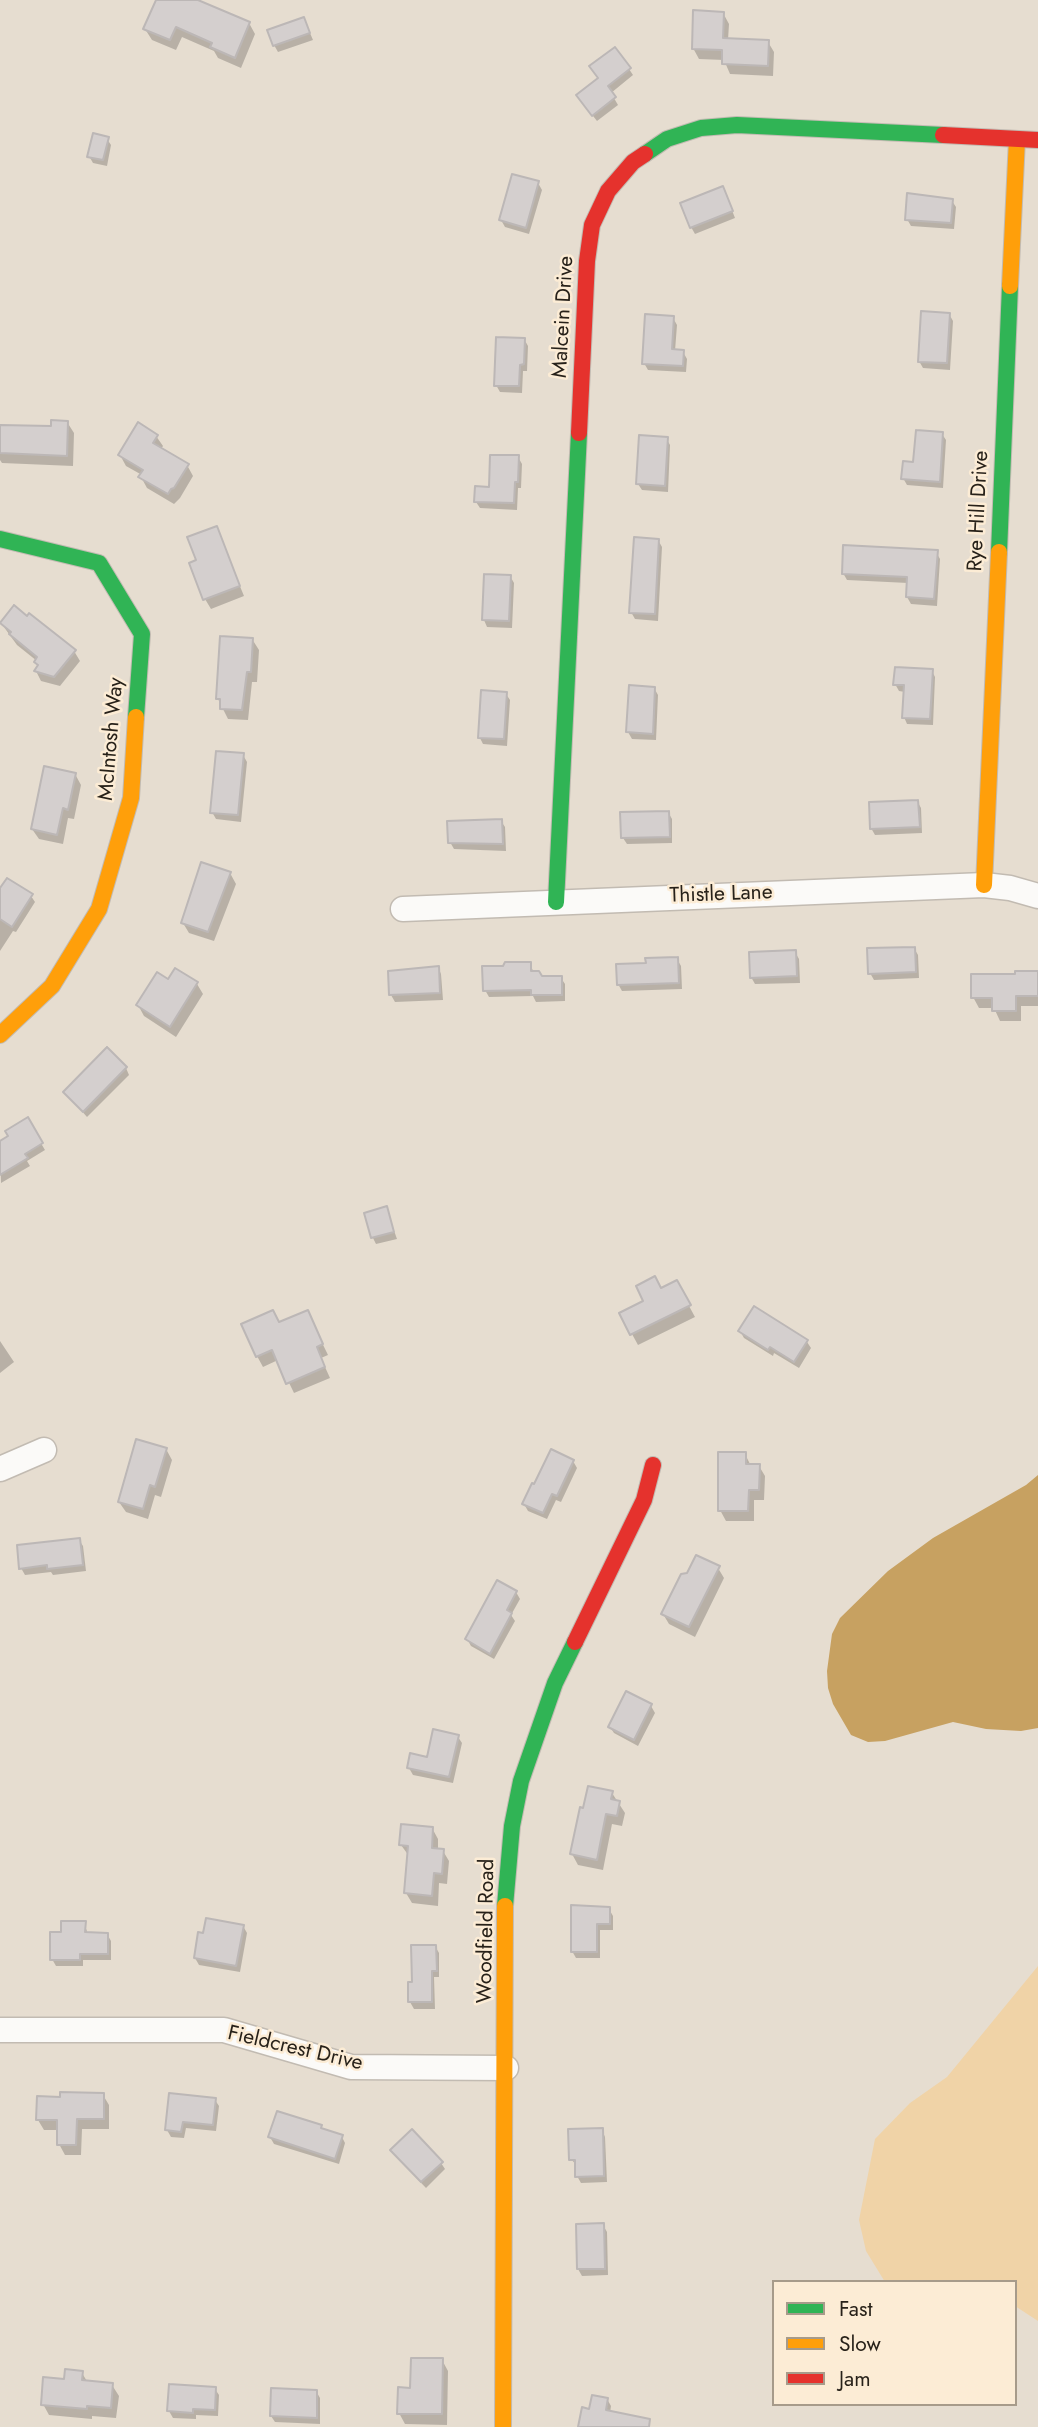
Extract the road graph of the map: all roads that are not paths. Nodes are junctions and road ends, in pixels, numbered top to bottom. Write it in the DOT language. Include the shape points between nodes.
graph roads {
  1 [pos="1017,139"];
  2 [pos="1038,140"];
  3 [pos="0,539"];
  4 [pos="984,885"];
  5 [pos="1038,896"];
  6 [pos="556,902"];
  7 [pos="403,909"];
  8 [pos="0,1035"];
  9 [pos="44,1450"];
  10 [pos="653,1465"];
  11 [pos="0,1469"];
  12 [pos="0,2029"];
  13 [pos="506,2068"];
  14 [pos="503,2427"];
  1 -- 2 [label="street, Malcein Drive"];
  1 -- 4 [label="street, Rye Hill Drive"];
  1 -- 6 [label="street, Malcein Drive" via="737,125 701,128 667,139 633,162 608,191 592,225 587,261"];
  3 -- 8 [label="street, McIntosh Way" via="99,563 142,634 131,798 99,909 52,986"];
  4 -- 5 [label="street, Thistle Lane"];
  4 -- 6 [label="street, Thistle Lane"];
  6 -- 7 [label="street, Thistle Lane"];
  9 -- 11 [label="street"];
  10 -- 13 [label="street, Woodfield Road" via="644,1500 555,1684 521,1780 506,1898"];
  12 -- 13 [label="street, Fieldcrest Drive" via="224,2030 351,2067"];
  13 -- 14 [label="street, Woodfield Road"];
}
